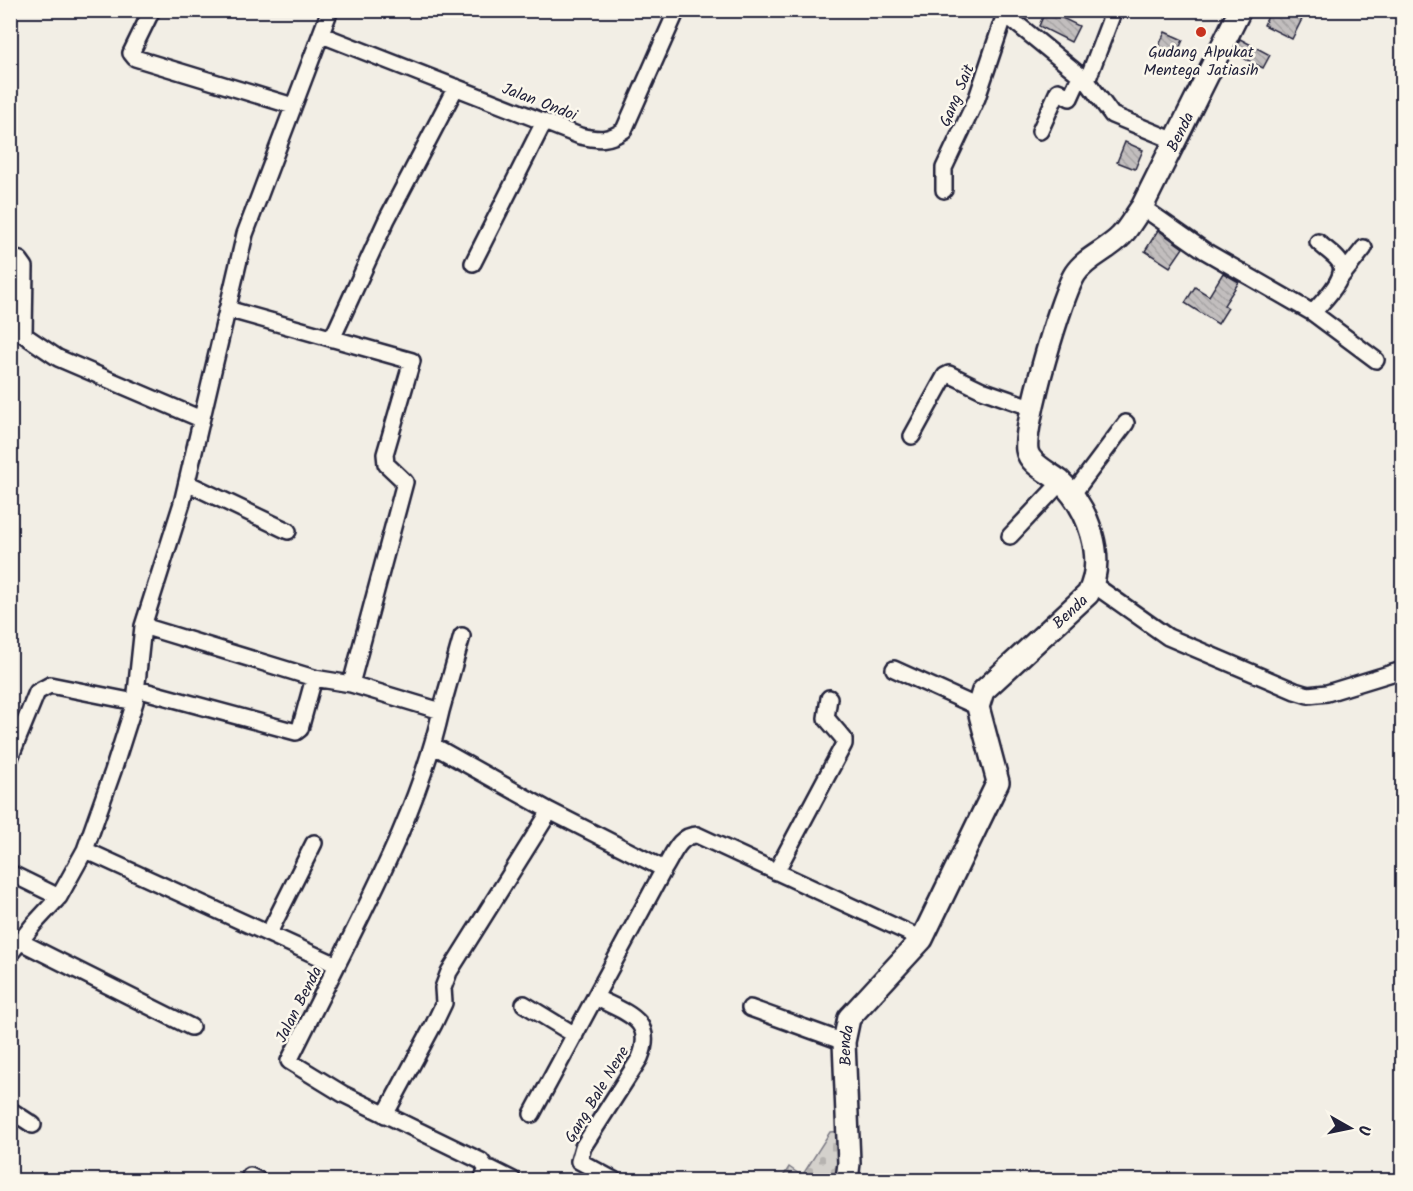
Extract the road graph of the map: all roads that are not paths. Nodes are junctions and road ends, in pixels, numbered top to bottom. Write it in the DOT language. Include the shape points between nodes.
graph roads {
  1 [pos="152,10"];
  2 [pos="330,10"];
  3 [pos="677,10"];
  4 [pos="1114,10"];
  5 [pos="1240,10"];
  6 [pos="1003,12"];
  7 [pos="322,35"];
  8 [pos="1084,78"];
  9 [pos="456,87"];
  10 [pos="293,106"];
  11 [pos="544,122"];
  12 [pos="1040,132"];
  13 [pos="1175,141"];
  14 [pos="944,190"];
  15 [pos="1142,207"];
  16 [pos="1317,242"];
  17 [pos="1364,248"];
  18 [pos="10,257"];
  19 [pos="472,263"];
  20 [pos="1339,279"];
  21 [pos="227,309"];
  22 [pos="1313,313"];
  23 [pos="17,332"];
  24 [pos="332,339"];
  25 [pos="1376,360"];
  26 [pos="1033,408"];
  27 [pos="201,419"];
  28 [pos="1126,423"];
  29 [pos="912,436"];
  30 [pos="187,483"];
  31 [pos="1066,488"];
  32 [pos="288,531"];
  33 [pos="1010,537"];
  34 [pos="1093,584"];
  35 [pos="143,626"];
  36 [pos="462,636"];
  37 [pos="894,669"];
  38 [pos="1402,670"];
  39 [pos="314,678"];
  40 [pos="351,684"];
  41 [pos="136,696"];
  42 [pos="829,698"];
  43 [pos="978,706"];
  44 [pos="441,711"];
  45 [pos="434,746"];
  46 [pos="10,758"];
  47 [pos="550,811"];
  48 [pos="314,843"];
  49 [pos="85,850"];
  50 [pos="664,869"];
  51 [pos="776,872"];
  52 [pos="10,873"];
  53 [pos="59,897"];
  54 [pos="269,933"];
  55 [pos="922,939"];
  56 [pos="15,948"];
  57 [pos="337,965"];
  58 [pos="596,997"];
  59 [pos="524,1004"];
  60 [pos="750,1008"];
  61 [pos="191,1027"];
  62 [pos="575,1035"];
  63 [pos="844,1042"];
  64 [pos="10,1110"];
  65 [pos="385,1114"];
  66 [pos="532,1114"];
  67 [pos="33,1125"];
  68 [pos="484,1175"];
  69 [pos="513,1180"];
  70 [pos="614,1180"];
  71 [pos="847,1180"];
  1 -- 10 [label="street" via="131,52 135,58"];
  2 -- 7 [label="street"];
  3 -- 11 [label="street, Jalan Ondoi" via="624,130 613,138 596,140"];
  4 -- 8 [label="street"];
  5 -- 13 [label="street, Benda"];
  6 -- 8 [label="street"];
  6 -- 14 [label="street, Gang Sait" via="977,98 944,168"];
  7 -- 9 [label="street, Jalan Ondoi"];
  7 -- 10 [label="street"];
  8 -- 12 [label="street" via="1070,98 1058,91"];
  8 -- 13 [label="street" via="1112,115"];
  9 -- 11 [label="street, Jalan Ondoi"];
  9 -- 24 [label="street" via="387,219"];
  10 -- 21 [label="street" via="244,234"];
  11 -- 19 [label="street"];
  13 -- 15 [label="street, Benda"];
  15 -- 22 [label="street" via="1205,251"];
  15 -- 26 [label="street, Benda" via="1121,236 1076,272 1062,301"];
  16 -- 20 [label="street" via="1339,260"];
  17 -- 20 [label="street"];
  18 -- 23 [label="street" via="26,267"];
  20 -- 22 [label="street"];
  21 -- 24 [label="street"];
  21 -- 27 [label="street"];
  22 -- 25 [label="street"];
  23 -- 27 [label="street" via="58,358"];
  24 -- 40 [label="street" via="412,361 385,454 386,464 405,482"];
  26 -- 29 [label="street" via="949,374"];
  26 -- 31 [label="street, Benda" via="1027,450 1031,459"];
  27 -- 30 [label="street"];
  28 -- 31 [label="street"];
  30 -- 32 [label="street"];
  30 -- 35 [label="street"];
  31 -- 33 [label="street"];
  31 -- 34 [label="street, Benda" via="1083,509 1094,544"];
  34 -- 38 [label="street" via="1168,637 1308,695"];
  34 -- 43 [label="street, Benda" via="1088,594 983,691"];
  35 -- 39 [label="street"];
  35 -- 41 [label="street"];
  36 -- 44 [label="street"];
  37 -- 43 [label="street"];
  39 -- 40 [label="street"];
  39 -- 41 [label="street" via="296,732"];
  40 -- 44 [label="street"];
  41 -- 46 [label="street" via="43,687 37,692"];
  41 -- 49 [label="street"];
  42 -- 51 [label="street" via="826,718 844,744"];
  43 -- 55 [label="street, Benda" via="998,782"];
  44 -- 45 [label="street"];
  45 -- 47 [label="street"];
  45 -- 57 [label="street" via="381,876"];
  47 -- 50 [label="street"];
  47 -- 65 [label="street" via="449,972 443,988 444,1003"];
  48 -- 54 [label="street"];
  49 -- 53 [label="street"];
  49 -- 54 [label="street, Jalan Benda"];
  50 -- 51 [label="street" via="682,839 697,835"];
  50 -- 58 [label="street"];
  51 -- 55 [label="street"];
  52 -- 53 [label="street"];
  53 -- 56 [label="street"];
  54 -- 57 [label="street, Jalan Benda"];
  55 -- 63 [label="street, Benda" via="849,1018"];
  56 -- 61 [label="street"];
  57 -- 65 [label="street, Jalan Benda" via="289,1061 326,1085"];
  58 -- 62 [label="street"];
  58 -- 70 [label="street, Gang Bale Nene" via="641,1022 646,1034 640,1058 583,1147 579,1161"];
  59 -- 62 [label="street"];
  60 -- 63 [label="street"];
  62 -- 66 [label="street"];
  63 -- 71 [label="street, Benda"];
  64 -- 67 [label="street"];
  65 -- 68 [label="street, Jalan Benda" via="481,1161"];
  68 -- 69 [label="street, Jalan Benda" via="491,1169"];
}
